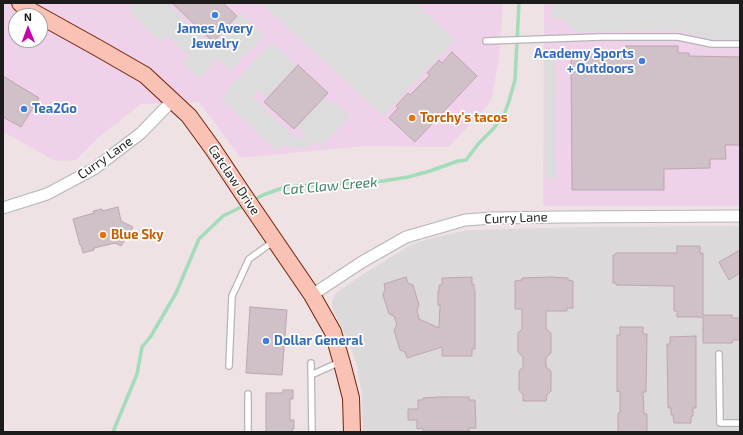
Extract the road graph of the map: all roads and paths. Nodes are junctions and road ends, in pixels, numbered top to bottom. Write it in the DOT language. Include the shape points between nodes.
graph roads {
  1 [pos="20,3"];
  2 [pos="486,41"];
  3 [pos="740,44"];
  4 [pos="173,100"];
  5 [pos="3,208"];
  6 [pos="740,216"];
  7 [pos="275,241"];
  8 [pos="312,296"];
  9 [pos="719,354"];
  10 [pos="342,361"];
  11 [pos="311,363"];
  12 [pos="229,366"];
  13 [pos="311,375"];
  14 [pos="248,394"];
  15 [pos="740,423"];
  16 [pos="248,432"];
  17 [pos="312,432"];
  18 [pos="352,432"];
  1 -- 4 [label="street, Catclaw Drive" via="146,75"];
  2 -- 3 [label="lane" via="678,37 712,44"];
  4 -- 5 [label="street, Curry Lane" via="141,133 94,169 47,194"];
  4 -- 7 [label="street, Catclaw Drive" via="189,116 213,149"];
  6 -- 8 [label="street, Curry Lane" via="516,217 466,220 406,236"];
  7 -- 8 [label="street, Catclaw Drive"];
  7 -- 12 [label="lane" via="249,259 232,296"];
  8 -- 10 [label="street, Catclaw Drive" via="333,332"];
  9 -- 15 [label="lane" via="720,423"];
  10 -- 13 [label="lane"];
  10 -- 18 [label="street, Catclaw Drive" via="350,398"];
  11 -- 13 [label="lane"];
  13 -- 17 [label="lane"];
  14 -- 16 [label="lane"];
}
